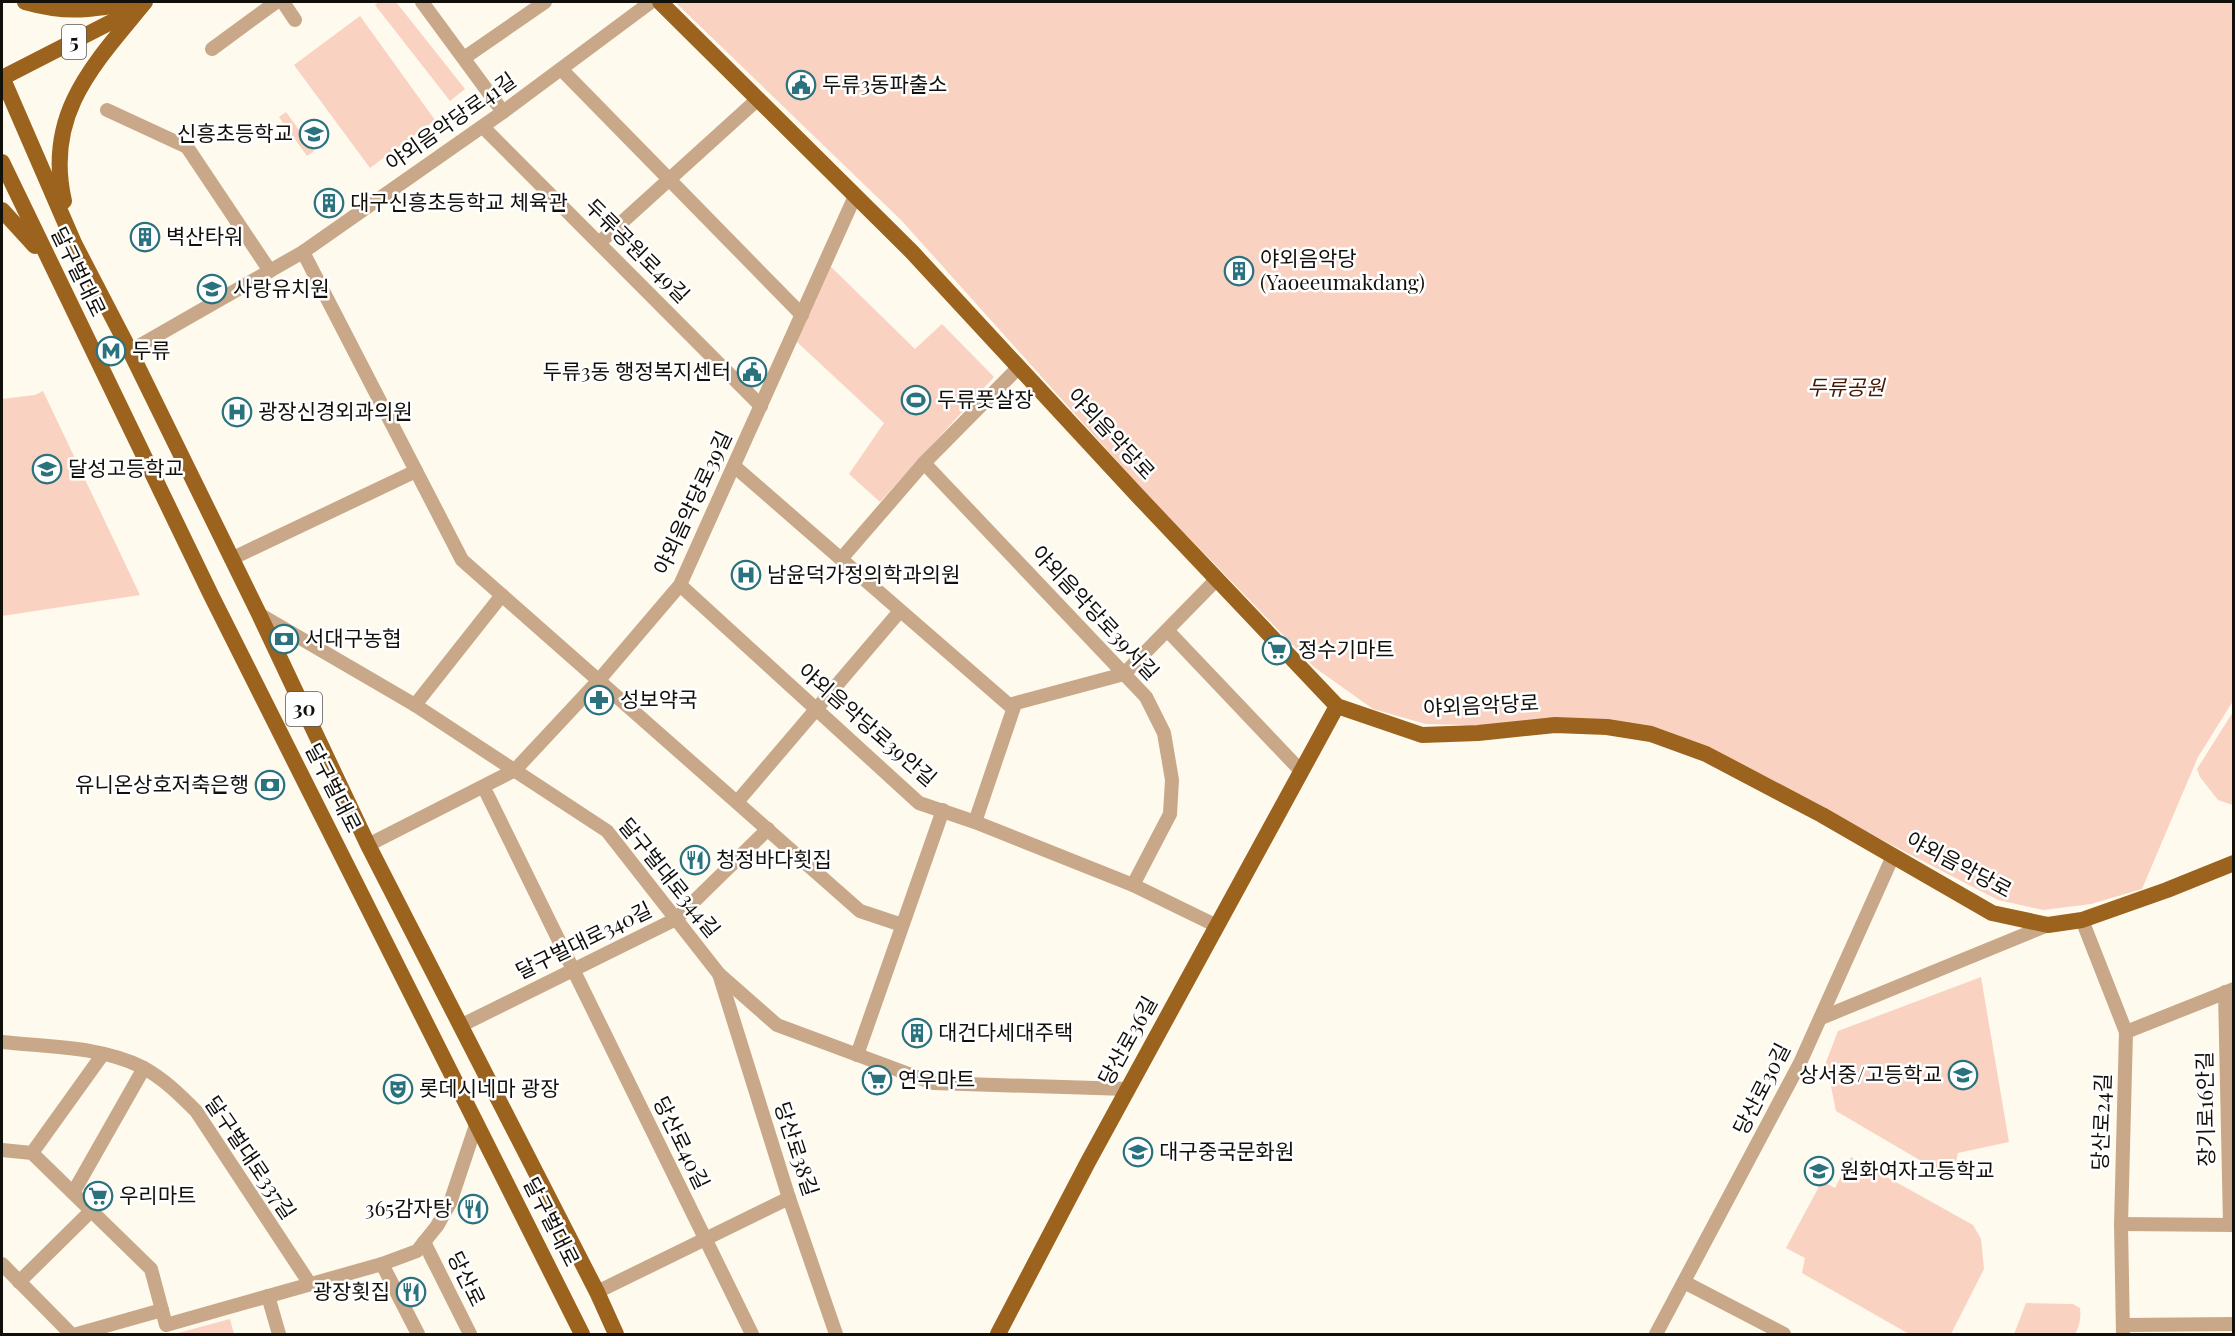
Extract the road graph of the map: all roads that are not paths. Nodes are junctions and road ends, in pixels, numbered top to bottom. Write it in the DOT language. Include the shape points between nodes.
graph roads {
  1 [pos="25,2"];
  2 [pos="135,2"];
  3 [pos="144,2"];
  4 [pos="276,2"];
  5 [pos="283,2"];
  6 [pos="545,2"];
  7 [pos="651,2"];
  8 [pos="660,2"];
  9 [pos="427,3"];
  10 [pos="295,21"];
  11 [pos="212,49"];
  12 [pos="464,58"];
  13 [pos="561,69"];
  14 [pos="2,78"];
  15 [pos="758,99"];
  16 [pos="107,110"];
  17 [pos="503,112"];
  18 [pos="483,127"];
  19 [pos="2,162"];
  20 [pos="669,179"];
  21 [pos="855,195"];
  22 [pos="2,210"];
  23 [pos="74,243"];
  24 [pos="599,243"];
  25 [pos="303,252"];
  26 [pos="47,259"];
  27 [pos="270,271"];
  28 [pos="802,315"];
  29 [pos="130,351"];
  30 [pos="1019,367"];
  31 [pos="761,406"];
  32 [pos="924,463"];
  33 [pos="734,465"];
  34 [pos="416,471"];
  35 [pos="231,559"];
  36 [pos="841,559"];
  37 [pos="1217,579"];
  38 [pos="680,585"];
  39 [pos="502,595"];
  40 [pos="900,611"];
  41 [pos="259,614"];
  42 [pos="1167,630"];
  43 [pos="1124,674"];
  44 [pos="599,680"];
  45 [pos="1015,704"];
  46 [pos="416,705"];
  47 [pos="1337,706"];
  48 [pos="816,709"];
  49 [pos="515,770"];
  50 [pos="1301,771"];
  51 [pos="487,794"];
  52 [pos="737,802"];
  53 [pos="943,810"];
  54 [pos="975,822"];
  55 [pos="768,829"];
  56 [pos="368,845"];
  57 [pos="1893,856"];
  58 [pos="2234,862"];
  59 [pos="1133,885"];
  60 [pos="676,919"];
  61 [pos="2082,920"];
  62 [pos="902,925"];
  63 [pos="2048,925"];
  64 [pos="1217,926"];
  65 [pos="573,970"];
  66 [pos="719,974"];
  67 [pos="2229,991"];
  68 [pos="1821,1018"];
  69 [pos="460,1026"];
  70 [pos="2126,1032"];
  71 [pos="2,1042"];
  72 [pos="103,1053"];
  73 [pos="857,1055"];
  74 [pos="144,1068"];
  75 [pos="1127,1089"];
  76 [pos="476,1125"];
  77 [pos="2,1150"];
  78 [pos="32,1153"];
  79 [pos="73,1193"];
  80 [pos="789,1198"];
  81 [pos="91,1211"];
  82 [pos="2121,1224"];
  83 [pos="2232,1225"];
  84 [pos="705,1239"];
  85 [pos="424,1242"];
  86 [pos="2,1264"];
  87 [pos="382,1264"];
  88 [pos="19,1282"];
  89 [pos="1684,1282"];
  90 [pos="310,1284"];
  91 [pos="597,1292"];
  92 [pos="268,1296"];
  93 [pos="162,1310"];
  94 [pos="2230,1328"];
  95 [pos="2123,1330"];
  96 [pos="70,1335"];
  97 [pos="77,1335"];
  98 [pos="279,1335"];
  99 [pos="418,1335"];
  100 [pos="470,1335"];
  101 [pos="582,1335"];
  102 [pos="616,1335"];
  103 [pos="752,1335"];
  104 [pos="836,1335"];
  105 [pos="998,1335"];
  106 [pos="1656,1335"];
  107 [pos="1784,1335"];
  1 -- 2 [label="main road" via="64,11"];
  3 -- 14 [label="main road, 5"];
  3 -- 23 [label="main road" via="87,75 65,121 59,179"];
  4 -- 11 [label="street"];
  5 -- 10 [label="street"];
  6 -- 12 [label="street"];
  7 -- 13 [label="street, 야외음악당로41길"];
  8 -- 15 [label="main road, 야외음악당로"];
  9 -- 12 [label="street"];
  12 -- 17 [label="street"];
  13 -- 17 [label="street, 야외음악당로41길"];
  13 -- 20 [label="street"];
  14 -- 23 [label="main road, 달구벌대로 / 30"];
  15 -- 20 [label="street"];
  15 -- 21 [label="main road, 야외음악당로"];
  16 -- 27 [label="street" via="187,147"];
  17 -- 18 [label="street, 야외음악당로41길"];
  18 -- 24 [label="street, 두류공원로49길"];
  18 -- 25 [label="street, 야외음악당로41길"];
  19 -- 26 [label="main road, 달구벌대로 / 30"];
  20 -- 24 [label="street"];
  20 -- 28 [label="street"];
  21 -- 28 [label="street, 야외음악당로39길"];
  21 -- 30 [label="main road, 야외음악당로"];
  22 -- 26 [label="main road"];
  23 -- 29 [label="main road, 달구벌대로 / 30"];
  24 -- 31 [label="street, 두류공원로49길"];
  25 -- 27 [label="street, 야외음악당로41길"];
  25 -- 34 [label="street"];
  26 -- 76 [label="main road, 달구벌대로 / 30"];
  27 -- 29 [label="street, 야외음악당로41길"];
  28 -- 31 [label="street, 야외음악당로39길"];
  29 -- 35 [label="main road, 달구벌대로 / 30"];
  30 -- 32 [label="street"];
  30 -- 37 [label="main road, 야외음악당로"];
  31 -- 33 [label="street, 야외음악당로39길"];
  32 -- 36 [label="street"];
  32 -- 43 [label="street, 야외음악당로39서길"];
  33 -- 36 [label="street"];
  33 -- 38 [label="street, 야외음악당로39길"];
  34 -- 35 [label="street"];
  34 -- 39 [label="street" via="462,560"];
  35 -- 41 [label="main road, 달구벌대로 / 30"];
  36 -- 40 [label="street"];
  37 -- 42 [label="street"];
  37 -- 47 [label="main road, 야외음악당로"];
  38 -- 44 [label="street, 야외음악당로39길"];
  38 -- 48 [label="street, 야외음악당로39안길"];
  39 -- 44 [label="street"];
  39 -- 46 [label="street"];
  40 -- 45 [label="street" via="1009,705"];
  40 -- 48 [label="street"];
  41 -- 46 [label="street, 달구벌대로344길"];
  41 -- 56 [label="main road, 달구벌대로 / 30"];
  42 -- 43 [label="street"];
  42 -- 50 [label="street"];
  43 -- 45 [label="street"];
  43 -- 59 [label="street, 야외음악당로39서길" via="1146,697 1164,733 1172,780 1170,814"];
  44 -- 49 [label="street, 야외음악당로39길"];
  44 -- 52 [label="street"];
  45 -- 54 [label="street"];
  46 -- 49 [label="street, 달구벌대로344길"];
  47 -- 50 [label="main road, 당산로36길"];
  47 -- 57 [label="main road, 야외음악당로" via="1422,735 1555,725 1651,734 1706,754"];
  48 -- 52 [label="street"];
  48 -- 53 [label="street, 야외음악당로39안길" via="919,803"];
  49 -- 56 [label="street, 야외음악당로39길"];
  49 -- 60 [label="street, 달구벌대로344길" via="608,831"];
  50 -- 64 [label="main road, 당산로36길"];
  51 -- 65 [label="street"];
  52 -- 55 [label="street"];
  53 -- 54 [label="street, 야외음악당로39안길"];
  53 -- 62 [label="street"];
  54 -- 59 [label="street, 야외음악당로39안길"];
  55 -- 60 [label="street, 달구벌대로340길"];
  55 -- 62 [label="street" via="861,910"];
  56 -- 69 [label="main road, 달구벌대로 / 30"];
  57 -- 63 [label="main road, 야외음악당로" via="1992,913"];
  57 -- 68 [label="street, 당산로30길"];
  58 -- 61 [label="main road, 야외음악당로"];
  59 -- 64 [label="street, 야외음악당로39안길"];
  60 -- 65 [label="street, 달구벌대로340길"];
  60 -- 66 [label="street, 달구벌대로344길"];
  61 -- 63 [label="main road, 야외음악당로"];
  61 -- 70 [label="street, 당산로24길"];
  62 -- 73 [label="street"];
  63 -- 68 [label="street"];
  64 -- 75 [label="main road, 당산로36길"];
  65 -- 69 [label="street, 달구벌대로340길"];
  65 -- 84 [label="street, 당산로40길"];
  66 -- 73 [label="street, 달구벌대로344길" via="777,1025"];
  66 -- 80 [label="street, 당산로38길"];
  67 -- 70 [label="street"];
  67 -- 83 [label="street, 장기로16안길"];
  68 -- 89 [label="street, 당산로30길"];
  69 -- 91 [label="main road, 달구벌대로 / 30"];
  70 -- 82 [label="street, 당산로24길"];
  71 -- 72 [label="street, 달구벌대로337길"];
  72 -- 74 [label="street, 달구벌대로337길"];
  72 -- 78 [label="street"];
  73 -- 75 [label="street, 달구벌대로344길" via="933,1083"];
  74 -- 79 [label="street"];
  74 -- 90 [label="street, 달구벌대로337길" via="196,1111"];
  75 -- 105 [label="main road, 당산로36길"];
  76 -- 85 [label="street" via="450,1203"];
  76 -- 101 [label="main road, 달구벌대로 / 30"];
  77 -- 78 [label="street"];
  78 -- 79 [label="street"];
  79 -- 81 [label="street"];
  80 -- 84 [label="street"];
  80 -- 104 [label="street, 당산로38길"];
  81 -- 88 [label="street"];
  81 -- 93 [label="street" via="151,1269"];
  82 -- 83 [label="street"];
  82 -- 95 [label="street, 당산로24길"];
  84 -- 91 [label="street"];
  84 -- 103 [label="street, 당산로40길"];
  85 -- 87 [label="street" via="417,1251"];
  85 -- 100 [label="street, 당산로"];
  86 -- 88 [label="street"];
  87 -- 90 [label="street"];
  87 -- 99 [label="street"];
  88 -- 96 [label="street"];
  89 -- 106 [label="street, 당산로30길"];
  89 -- 107 [label="street"];
  90 -- 92 [label="street"];
  91 -- 102 [label="main road, 달구벌대로 / 30"];
  92 -- 93 [label="street" via="166,1325"];
  92 -- 98 [label="street"];
  93 -- 97 [label="street"];
  94 -- 95 [label="street"];
}
